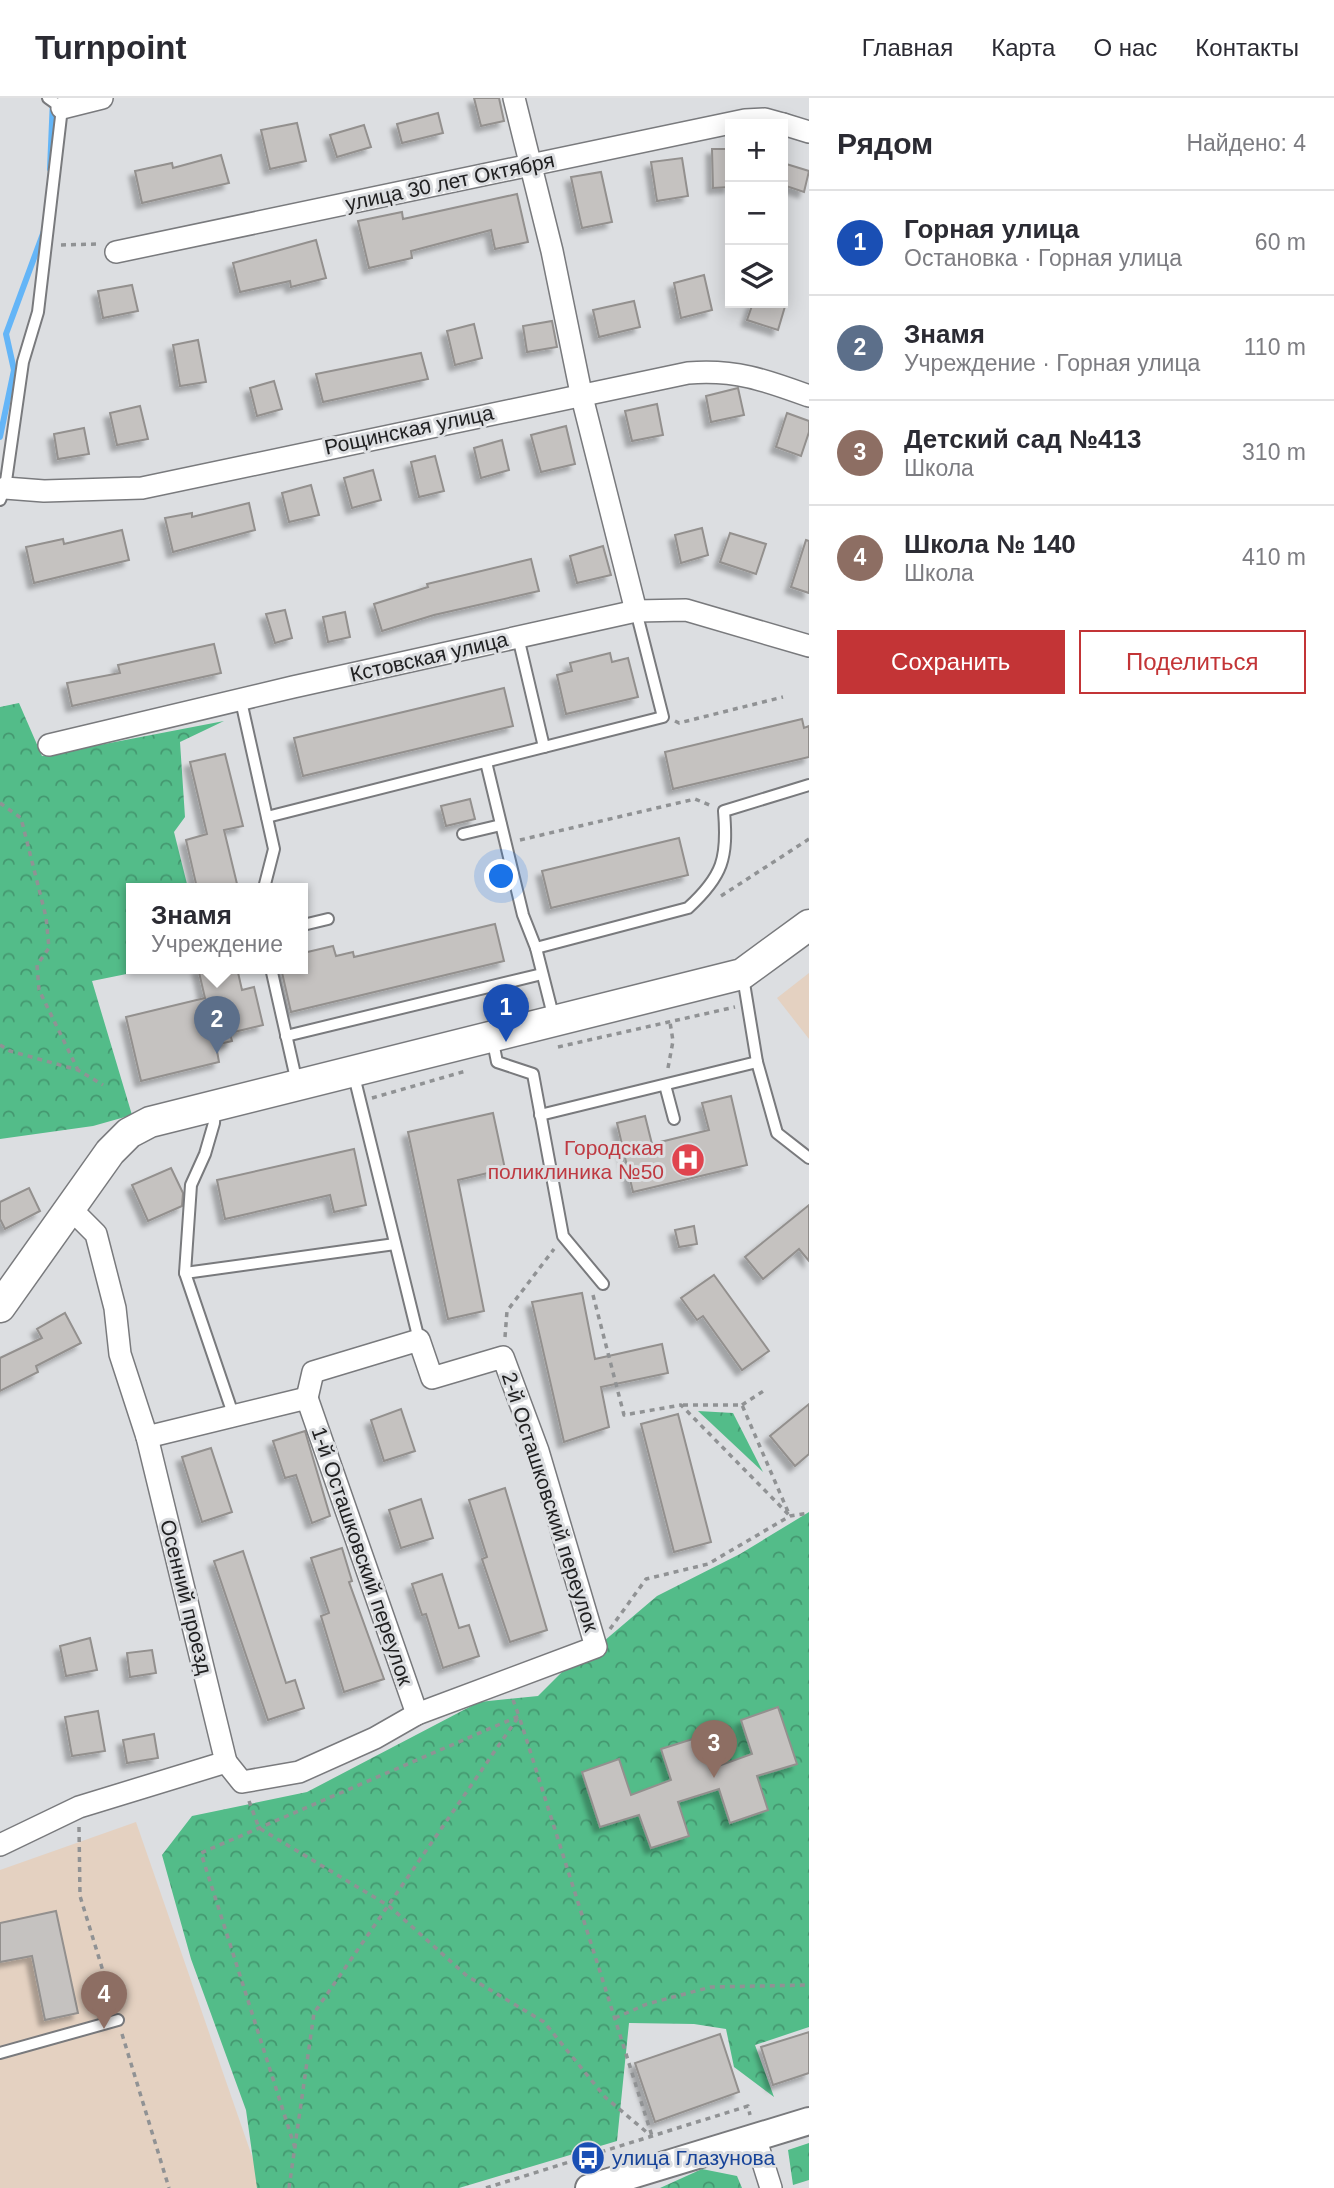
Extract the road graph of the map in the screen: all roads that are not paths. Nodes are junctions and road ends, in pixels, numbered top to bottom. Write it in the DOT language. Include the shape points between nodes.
graph roads {
  1 [pos="102,98"];
  2 [pos="514,98"];
  3 [pos="53,102"];
  4 [pos="725,124"];
  5 [pos="788,126"];
  6 [pos="809,132"];
  7 [pos="531,166"];
  8 [pos="116,252"];
  9 [pos="581,393"];
  10 [pos="809,397"];
  11 [pos="2,494"];
  12 [pos="636,611"];
  13 [pos="519,637"];
  14 [pos="809,646"];
  15 [pos="240,701"];
  16 [pos="49,745"];
  17 [pos="544,747"];
  18 [pos="486,762"];
  19 [pos="809,785"];
  20 [pos="267,817"];
  21 [pos="501,825"];
  22 [pos="463,834"];
  23 [pos="265,883"];
  24 [pos="328,919"];
  25 [pos="308,924"];
  26 [pos="809,925"];
  27 [pos="536,948"];
  28 [pos="272,974"];
  29 [pos="542,974"];
  30 [pos="742,974"];
  31 [pos="554,1019"];
  32 [pos="491,1035"];
  33 [pos="286,1036"];
  34 [pos="757,1062"];
  35 [pos="353,1069"];
  36 [pos="297,1083"];
  37 [pos="665,1084"];
  38 [pos="215,1104"];
  39 [pos="540,1115"];
  40 [pos="674,1119"];
  41 [pos="809,1158"];
  42 [pos="70,1208"];
  43 [pos="395,1244"];
  44 [pos="185,1273"];
  45 [pos="603,1284"];
  46 [pos="0,1307"];
  47 [pos="419,1340"];
  48 [pos="307,1398"];
  49 [pos="233,1414"];
  50 [pos="147,1437"];
  51 [pos="417,1714"];
  52 [pos="226,1762"];
  53 [pos="0,1845"];
  54 [pos="118,2020"];
  55 [pos="0,2053"];
  56 [pos="809,2121"];
  57 [pos="755,2137"];
  58 [pos="589,2188"];
  59 [pos="771,2188"];
  1 -- 3 [label="street"];
  2 -- 7 [label="street"];
  3 -- 11 [label="lane" via="47,247"];
  4 -- 7 [label="street, улица 30 лет Октября"];
  5 -- 6 [label="street, улица 30 лет Октября"];
  7 -- 8 [label="street, улица 30 лет Октября"];
  7 -- 9 [label="street"];
  9 -- 10 [label="street, Рощинская улица" via="720,370 757,377"];
  9 -- 11 [label="street, Рощинская улица" via="142,488"];
  9 -- 12 [label="street"];
  12 -- 13 [label="street, Кстовская улица"];
  12 -- 14 [label="street, Кстовская улица" via="686,610"];
  12 -- 17 [label="lane" via="663,717"];
  13 -- 15 [label="street, Кстовская улица"];
  13 -- 17 [label="lane"];
  15 -- 16 [label="street, Кстовская улица"];
  15 -- 20 [label="lane"];
  17 -- 18 [label="lane"];
  18 -- 20 [label="lane"];
  18 -- 21 [label="lane"];
  19 -- 27 [label="lane" via="724,811 722,870 688,908"];
  20 -- 23 [label="lane" via="274,849"];
  21 -- 22 [label="lane"];
  21 -- 27 [label="lane"];
  24 -- 25 [label="lane"];
  26 -- 30 [label="main road"];
  27 -- 29 [label="lane"];
  28 -- 33 [label="lane"];
  29 -- 31 [label="lane"];
  29 -- 33 [label="lane"];
  30 -- 31 [label="main road"];
  30 -- 34 [label="lane"];
  31 -- 32 [label="main road"];
  32 -- 35 [label="main road"];
  32 -- 39 [label="lane" via="496,1062 533,1074"];
  33 -- 36 [label="lane"];
  34 -- 37 [label="lane"];
  34 -- 41 [label="lane" via="777,1133"];
  35 -- 36 [label="main road"];
  35 -- 43 [label="lane"];
  36 -- 38 [label="main road"];
  37 -- 39 [label="lane"];
  37 -- 40 [label="lane"];
  38 -- 42 [label="main road" via="150,1122 129,1133"];
  38 -- 44 [label="lane" via="211,1133 191,1185"];
  39 -- 45 [label="lane" via="563,1237"];
  42 -- 46 [label="main road"];
  42 -- 50 [label="street, Осенний проезд" via="96,1234 115,1308 120,1354"];
  43 -- 44 [label="lane"];
  43 -- 47 [label="lane"];
  44 -- 49 [label="lane"];
  47 -- 48 [label="street" via="313,1372"];
  47 -- 51 [label="street, 2-й Осташковский переулок" via="432,1377 503,1357 538,1451 596,1647"];
  48 -- 49 [label="street"];
  48 -- 51 [label="street, 1-й Осташковский переулок"];
  49 -- 50 [label="street"];
  50 -- 52 [label="street, Осенний проезд"];
  51 -- 52 [label="street" via="299,1772 242,1782"];
  52 -- 53 [label="street" via="79,1807"];
  54 -- 55 [label="lane"];
  56 -- 57 [label="street"];
  57 -- 58 [label="street"];
  57 -- 59 [label="street"];
}
